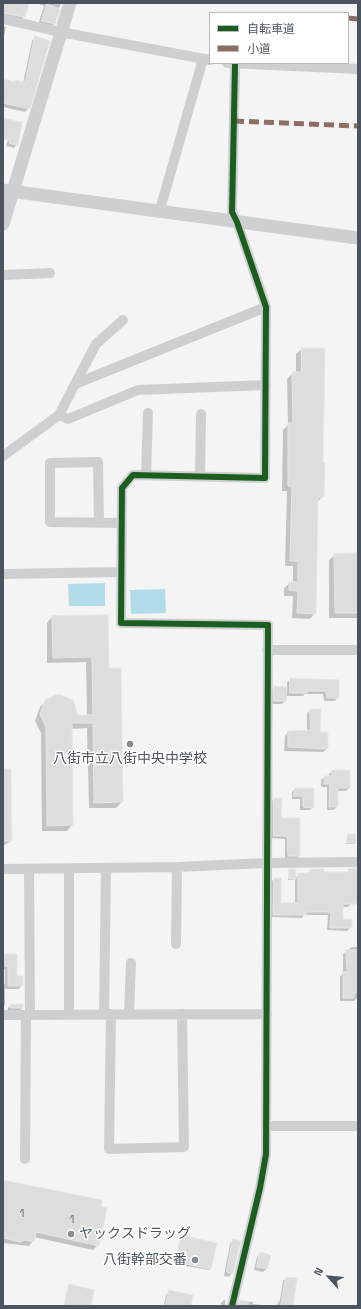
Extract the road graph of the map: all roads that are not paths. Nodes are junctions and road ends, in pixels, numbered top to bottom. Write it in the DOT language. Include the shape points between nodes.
graph roads {
  1 [pos="70,3"];
  2 [pos="3,19"];
  3 [pos="60,32"];
  4 [pos="207,60"];
  5 [pos="231,64"];
  6 [pos="358,69"];
  7 [pos="8,191"];
  8 [pos="159,212"];
  9 [pos="237,222"];
  10 [pos="3,224"];
  11 [pos="358,238"];
  12 [pos="50,273"];
  13 [pos="3,275"];
  14 [pos="266,307"];
  15 [pos="123,320"];
  16 [pos="75,384"];
  17 [pos="266,385"];
  18 [pos="148,413"];
  19 [pos="201,414"];
  20 [pos="59,415"];
  21 [pos="3,456"];
  22 [pos="146,475"];
  23 [pos="200,476"];
  24 [pos="99,522"];
  25 [pos="122,523"];
  26 [pos="121,572"];
  27 [pos="3,574"];
  28 [pos="267,650"];
  29 [pos="358,650"];
  30 [pos="358,862"];
  31 [pos="267,863"];
  32 [pos="177,867"];
  33 [pos="106,868"];
  34 [pos="3,869"];
  35 [pos="29,869"];
  36 [pos="69,869"];
  37 [pos="176,944"];
  38 [pos="131,962"];
  39 [pos="28,1014"];
  40 [pos="68,1014"];
  41 [pos="107,1014"];
  42 [pos="129,1014"];
  43 [pos="182,1014"];
  44 [pos="267,1014"];
  45 [pos="3,1015"];
  46 [pos="266,1126"];
  47 [pos="358,1126"];
  48 [pos="25,1159"];
  49 [pos="232,1306"];
  1 -- 3 [label="street"];
  2 -- 3 [label="street"];
  3 -- 4 [label="street"];
  3 -- 7 [label="street"];
  4 -- 8 [label="street"];
  5 -- 6 [label="street"];
  5 -- 9 [label="street" via="232,212"];
  7 -- 8 [label="street"];
  7 -- 10 [label="street"];
  8 -- 9 [label="street"];
  9 -- 11 [label="street"];
  9 -- 14 [label="street"];
  12 -- 13 [label="street"];
  14 -- 16 [label="street"];
  14 -- 17 [label="street"];
  15 -- 16 [label="street" via="96,344"];
  16 -- 20 [label="street"];
  17 -- 20 [label="street" via="138,390 68,419"];
  17 -- 23 [label="street" via="265,478"];
  18 -- 22 [label="street"];
  19 -- 23 [label="street"];
  20 -- 21 [label="street"];
  22 -- 23 [label="street"];
  22 -- 25 [label="street" via="133,475 122,488"];
  24 -- 24 [label="street" via="50,522 50,463 98,462"];
  24 -- 25 [label="street"];
  25 -- 26 [label="street"];
  26 -- 27 [label="street"];
  26 -- 28 [label="street" via="121,623 268,625"];
  28 -- 29 [label="street"];
  28 -- 31 [label="street"];
  30 -- 31 [label="street"];
  31 -- 32 [label="street"];
  31 -- 44 [label="street"];
  32 -- 33 [label="street"];
  32 -- 37 [label="street"];
  33 -- 36 [label="street"];
  33 -- 41 [label="street"];
  34 -- 35 [label="street"];
  35 -- 36 [label="street"];
  35 -- 39 [label="street"];
  36 -- 40 [label="street"];
  38 -- 42 [label="street"];
  39 -- 40 [label="street"];
  39 -- 45 [label="street"];
  39 -- 48 [label="street"];
  40 -- 41 [label="street"];
  41 -- 42 [label="street"];
  41 -- 43 [label="street" via="109,1149 184,1147"];
  42 -- 43 [label="street"];
  43 -- 44 [label="street"];
  44 -- 46 [label="street"];
  46 -- 47 [label="street"];
  46 -- 49 [label="street" via="266,1154 260,1188"];
}
